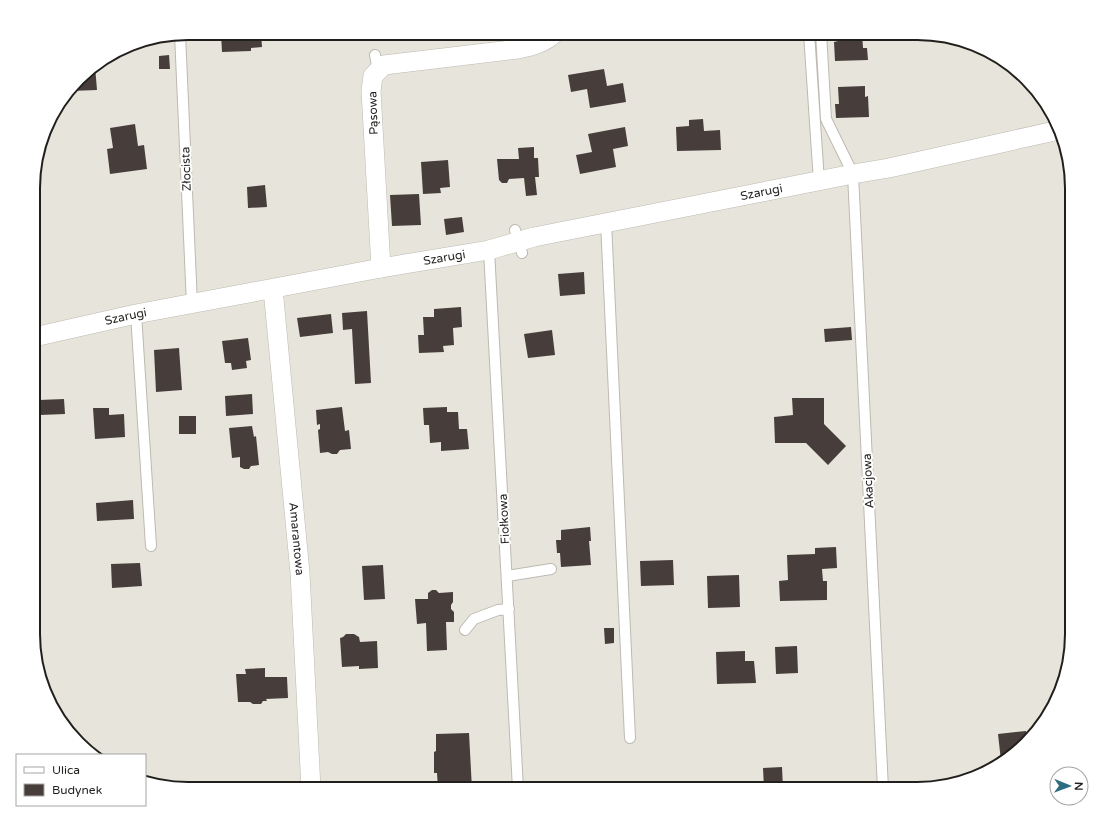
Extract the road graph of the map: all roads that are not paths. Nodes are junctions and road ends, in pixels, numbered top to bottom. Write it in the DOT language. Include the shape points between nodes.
graph roads {
  1 [pos="180,40"];
  2 [pos="547,40"];
  3 [pos="809,40"];
  4 [pos="821,40"];
  5 [pos="1054,131"];
  6 [pos="853,174"];
  7 [pos="819,182"];
  8 [pos="597,229"];
  9 [pos="489,250"];
  10 [pos="381,268"];
  11 [pos="273,289"];
  12 [pos="192,304"];
  13 [pos="136,314"];
  14 [pos="40,336"];
  15 [pos="152,546"];
  16 [pos="551,570"];
  17 [pos="507,576"];
  18 [pos="509,609"];
  19 [pos="464,630"];
  20 [pos="630,738"];
  21 [pos="312,782"];
  22 [pos="518,782"];
  23 [pos="883,782"];
  1 -- 12 [label="lane, Złocista"];
  2 -- 10 [label="street, Pąsowa" via="518,49 459,52 384,65 377,63 371,91"];
  3 -- 7 [label="lane"];
  4 -- 6 [label="lane" via="826,119"];
  5 -- 6 [label="street, Szarugi"];
  6 -- 7 [label="street, Szarugi"];
  6 -- 23 [label="lane, Akacjowa"];
  7 -- 8 [label="street, Szarugi"];
  8 -- 9 [label="street, Szarugi" via="518,242"];
  8 -- 20 [label="lane"];
  9 -- 10 [label="street, Szarugi"];
  9 -- 17 [label="lane, Fiołkowa"];
  10 -- 11 [label="street, Szarugi"];
  11 -- 12 [label="street, Szarugi"];
  11 -- 21 [label="street, Amarantowa" via="300,574"];
  12 -- 13 [label="street, Szarugi"];
  13 -- 14 [label="street, Szarugi"];
  13 -- 15 [label="lane"];
  16 -- 17 [label="lane"];
  17 -- 18 [label="lane, Fiołkowa"];
  18 -- 19 [label="lane" via="498,610 474,619"];
  18 -- 22 [label="lane, Fiołkowa"];
}
